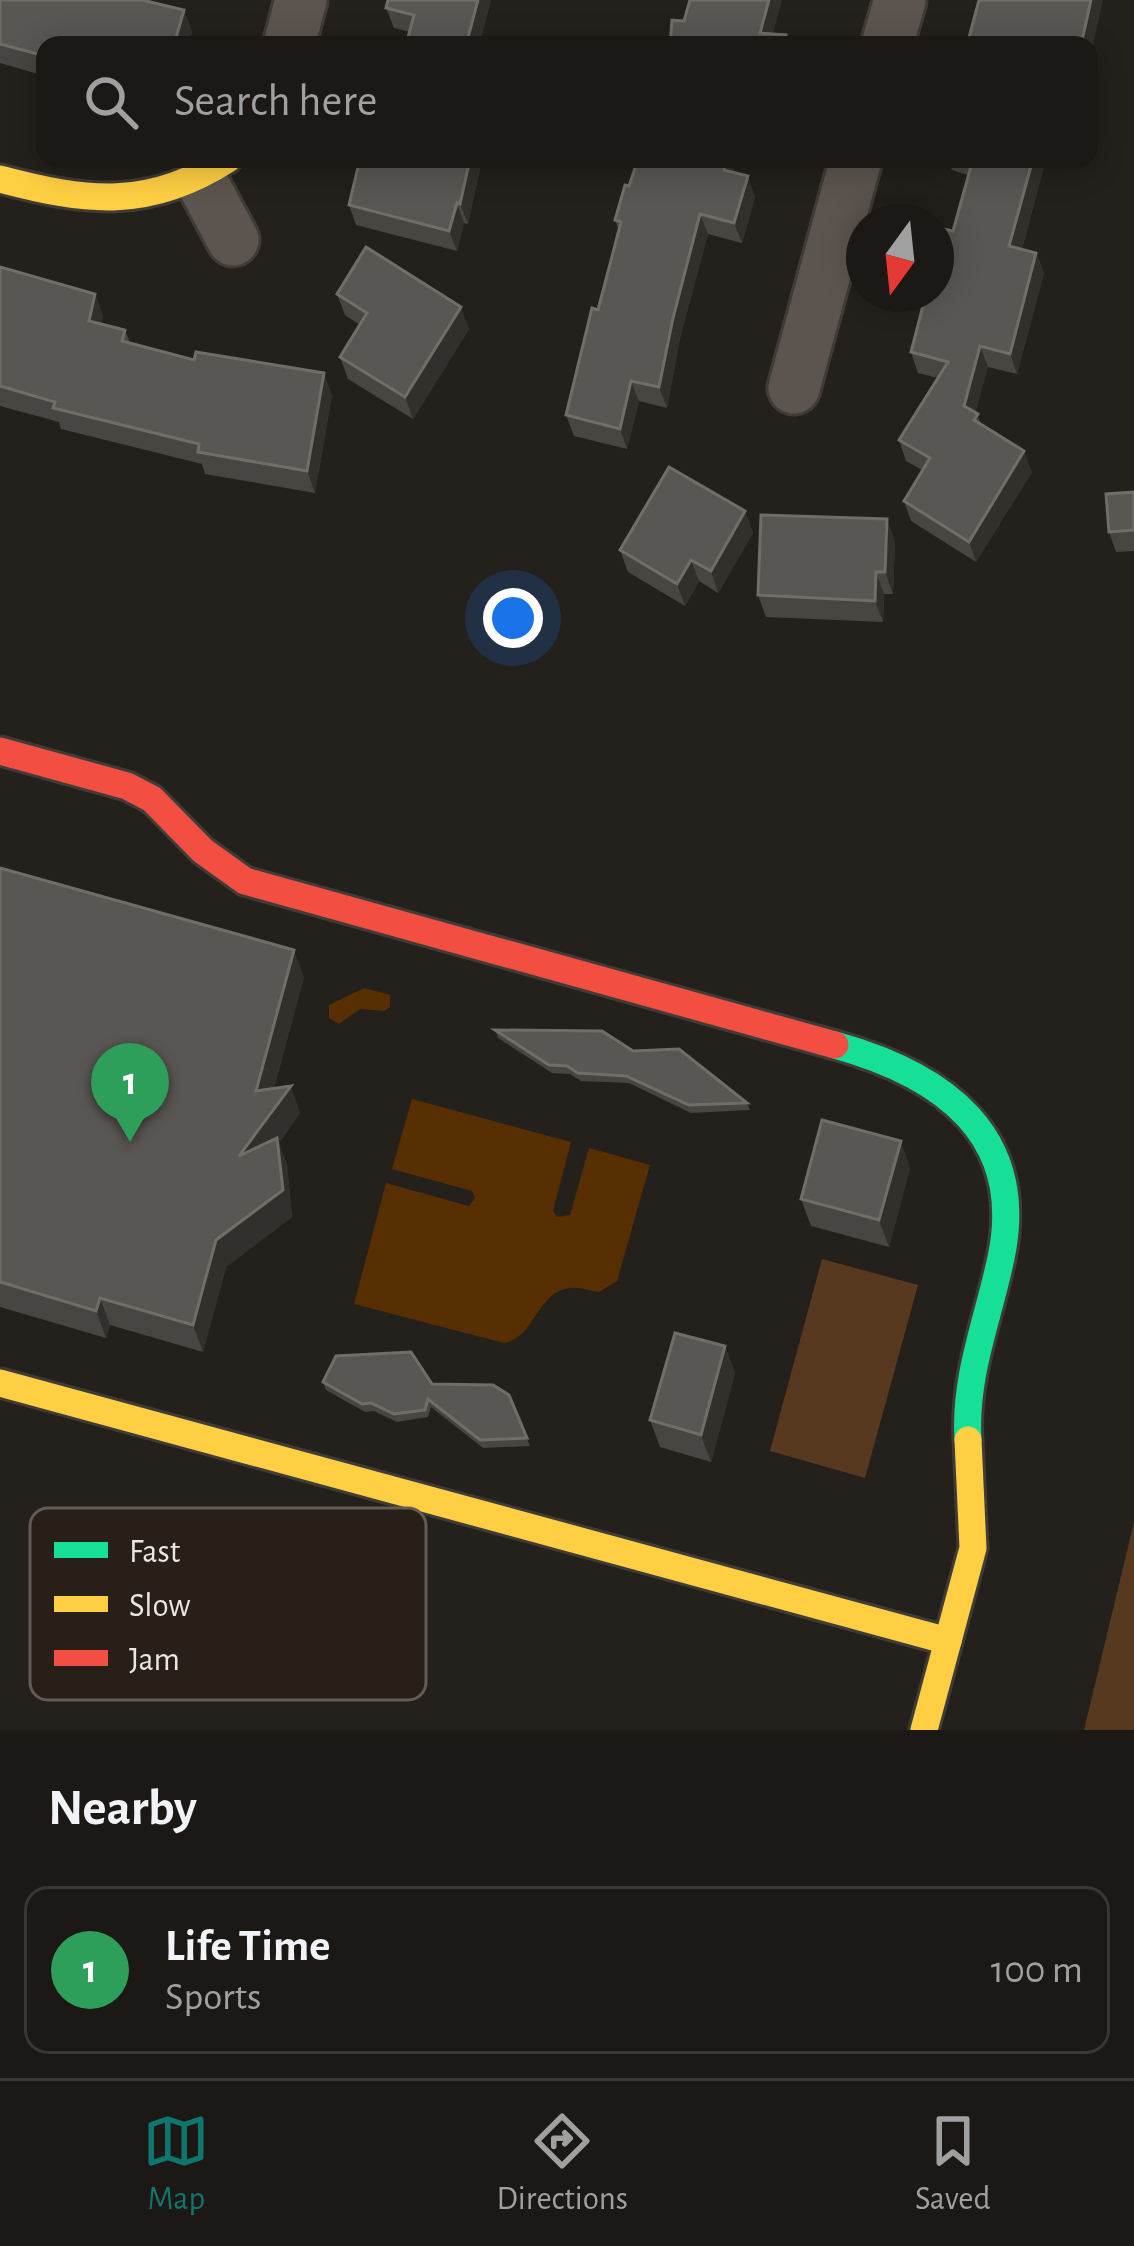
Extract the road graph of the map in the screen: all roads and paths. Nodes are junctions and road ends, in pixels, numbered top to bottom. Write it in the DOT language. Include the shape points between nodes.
graph roads {
  1 [pos="301,0"];
  2 [pos="900,0"];
  3 [pos="291,36"];
  4 [pos="890,36"];
  5 [pos="854,168"];
  6 [pos="215,169"];
  7 [pos="0,179"];
  8 [pos="233,240"];
  9 [pos="794,388"];
  10 [pos="0,751"];
  11 [pos="0,1383"];
  12 [pos="948,1641"];
  13 [pos="924,1730"];
  1 -- 3 [label="street"];
  2 -- 4 [label="street"];
  5 -- 9 [label="street"];
  6 -- 7 [label="street" via="154,195 109,200"];
  6 -- 8 [label="street"];
  10 -- 12 [label="street" via="139,792 245,881 886,1059 934,1085 998,1159 1008,1201 971,1367 973,1548"];
  11 -- 12 [label="street"];
  12 -- 13 [label="street"];
}
